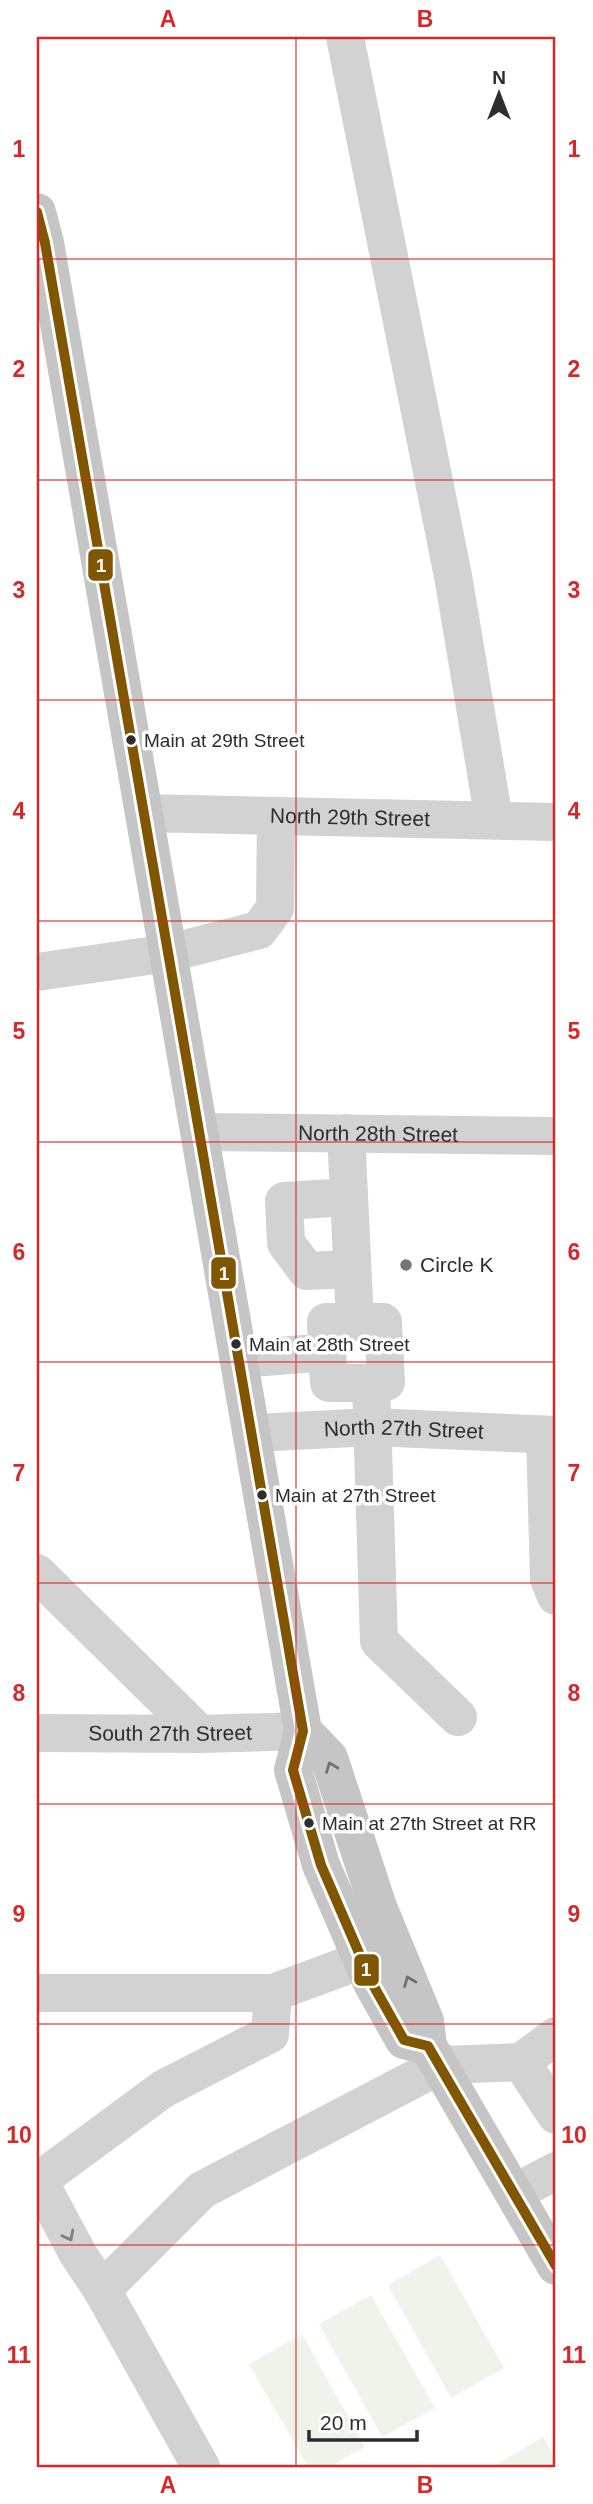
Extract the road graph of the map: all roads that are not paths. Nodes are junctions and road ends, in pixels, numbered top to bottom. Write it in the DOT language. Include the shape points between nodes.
graph roads {
  1 [pos="345,37"];
  2 [pos="37,212"];
  3 [pos="144,813"];
  4 [pos="276,816"];
  5 [pos="494,820"];
  6 [pos="556,822"];
  7 [pos="169,953"];
  8 [pos="37,972"];
  9 [pos="201,1132"];
  10 [pos="346,1133"];
  11 [pos="556,1136"];
  12 [pos="349,1196"];
  13 [pos="352,1269"];
  14 [pos="355,1322"];
  15 [pos="327,1352"];
  16 [pos="241,1359"];
  17 [pos="372,1383"];
  18 [pos="372,1427"];
  19 [pos="252,1433"];
  20 [pos="551,1435"];
  21 [pos="37,1573"];
  22 [pos="556,1596"];
  23 [pos="458,1717"];
  24 [pos="303,1731"];
  25 [pos="37,1733"];
  26 [pos="200,1734"];
  27 [pos="362,1960"];
  28 [pos="37,1993"];
  29 [pos="273,1993"];
  30 [pos="556,2036"];
  31 [pos="434,2056"];
  32 [pos="521,2062"];
  33 [pos="556,2115"];
  34 [pos="556,2171"];
  35 [pos="38,2181"];
  36 [pos="514,2193"];
  37 [pos="556,2266"];
  38 [pos="102,2290"];
  39 [pos="201,2467"];
  1 -- 5 [label="street" via="448,550"];
  2 -- 3 [label="main road"];
  3 -- 4 [label="street, North 29th Street"];
  3 -- 7 [label="main road"];
  4 -- 5 [label="street, North 29th Street"];
  4 -- 7 [label="street" via="275,908 259,930"];
  5 -- 6 [label="street, North 29th Street"];
  7 -- 8 [label="street"];
  7 -- 9 [label="main road"];
  9 -- 10 [label="street, North 28th Street"];
  9 -- 16 [label="main road"];
  10 -- 11 [label="street, North 28th Street"];
  10 -- 12 [label="street"];
  12 -- 13 [label="street"];
  12 -- 13 [label="street" via="284,1201 286,1243 307,1271"];
  13 -- 14 [label="street"];
  14 -- 15 [label="street" via="326,1322"];
  14 -- 17 [label="street" via="383,1322 386,1382"];
  15 -- 16 [label="street"];
  15 -- 17 [label="street" via="329,1383"];
  16 -- 19 [label="main road"];
  17 -- 18 [label="street"];
  18 -- 19 [label="street, North 27th Street"];
  18 -- 20 [label="street, North 27th Street"];
  18 -- 23 [label="street" via="380,1641"];
  19 -- 24 [label="main road"];
  20 -- 22 [label="street" via="549,1579"];
  21 -- 26 [label="street"];
  24 -- 26 [label="street, South 27th Street"];
  24 -- 27 [label="main road" via="293,1770 321,1865"];
  31 -- 24 [label="main road, one-way" via="329,1758"];
  25 -- 26 [label="street, South 27th Street"];
  27 -- 29 [label="street"];
  27 -- 31 [label="main road" via="404,2040"];
  28 -- 29 [label="street"];
  29 -- 35 [label="street" via="270,2034 163,2090"];
  30 -- 32 [label="street"];
  31 -- 32 [label="street"];
  31 -- 36 [label="main road"];
  31 -- 38 [label="street" via="202,2190"];
  32 -- 33 [label="street"];
  34 -- 36 [label="street"];
  35 -- 38 [label="street, one-way"];
  36 -- 37 [label="main road"];
  38 -- 39 [label="street"];
}
